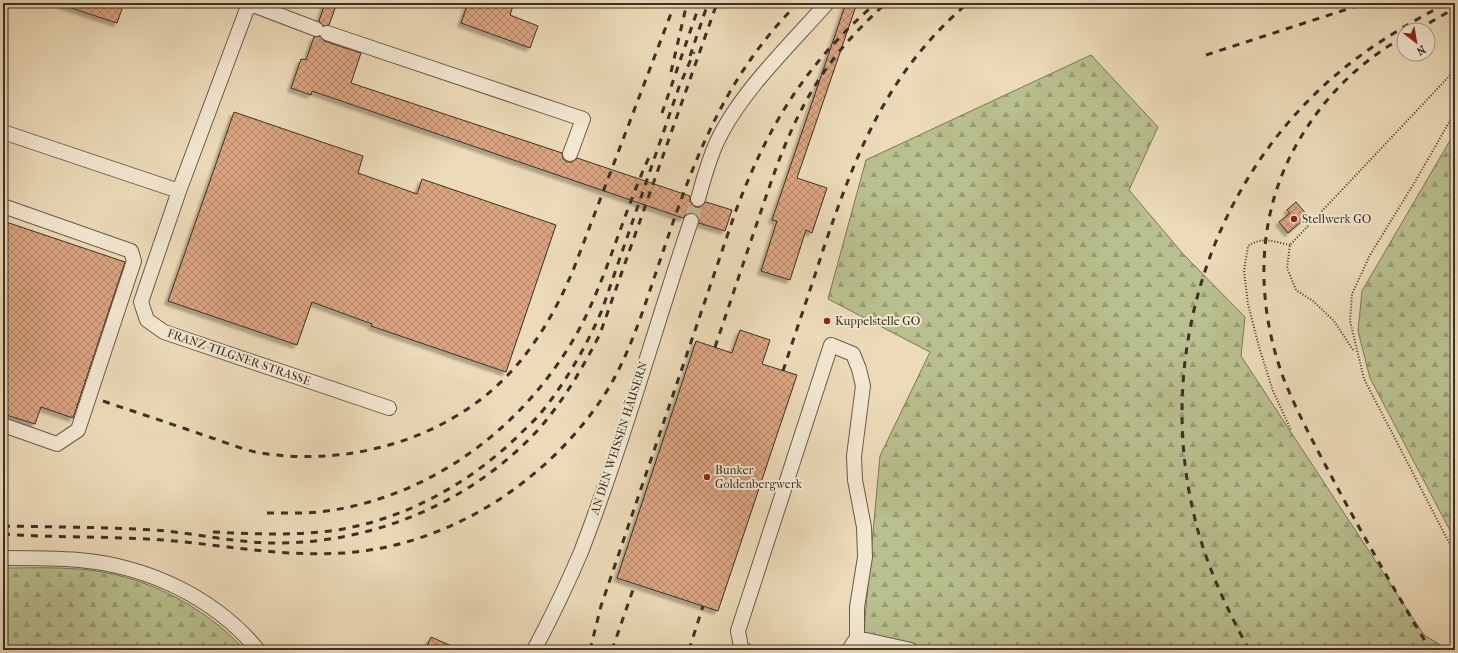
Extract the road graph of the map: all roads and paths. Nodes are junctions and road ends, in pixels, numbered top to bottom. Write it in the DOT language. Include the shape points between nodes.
graph roads {
  1 [pos="826,3"];
  2 [pos="253,4"];
  3 [pos="1455,70"];
  4 [pos="1455,112"];
  5 [pos="3,132"];
  6 [pos="570,154"];
  7 [pos="179,191"];
  8 [pos="698,199"];
  9 [pos="3,206"];
  10 [pos="691,221"];
  11 [pos="1290,245"];
  12 [pos="1353,350"];
  13 [pos="389,408"];
  14 [pos="3,425"];
  15 [pos="1291,430"];
  16 [pos="1455,554"];
  17 [pos="3,558"];
  18 [pos="857,638"];
  19 [pos="258,650"];
  20 [pos="534,650"];
  21 [pos="745,650"];
  22 [pos="849,650"];
  23 [pos="911,650"];
  1 -- 8 [label="street" via="754,86 731,118 716,144"];
  2 -- 6 [label="street" via="322,31 582,119"];
  2 -- 7 [label="street, FRANZ-TILGNER-STRASSE" via="247,9"];
  3 -- 11 [label="path"];
  4 -- 16 [label="path" via="1370,255 1352,294 1350,321 1364,379"];
  5 -- 7 [label="street"];
  7 -- 13 [label="street, FRANZ-TILGNER-STRASSE" via="141,302 147,320 164,332"];
  9 -- 14 [label="street" via="131,251 134,261 78,430 58,444"];
  10 -- 20 [label="street, AN DEN WEISSEN HÄUSERN" via="586,537 562,595"];
  11 -- 12 [label="path" via="1286,268 1296,290 1313,301 1334,321"];
  11 -- 15 [label="path" via="1264,239 1255,241 1248,246 1244,271 1248,304 1259,347 1273,391"];
  17 -- 19 [label="street" via="80,560 128,568 146,574 181,589 211,607"];
  18 -- 21 [label="street" via="857,608 865,557 864,527 855,480 854,456 863,386 853,354 832,345 738,631 741,647"];
  18 -- 22 [label="street"];
  18 -- 23 [label="street"];
}
